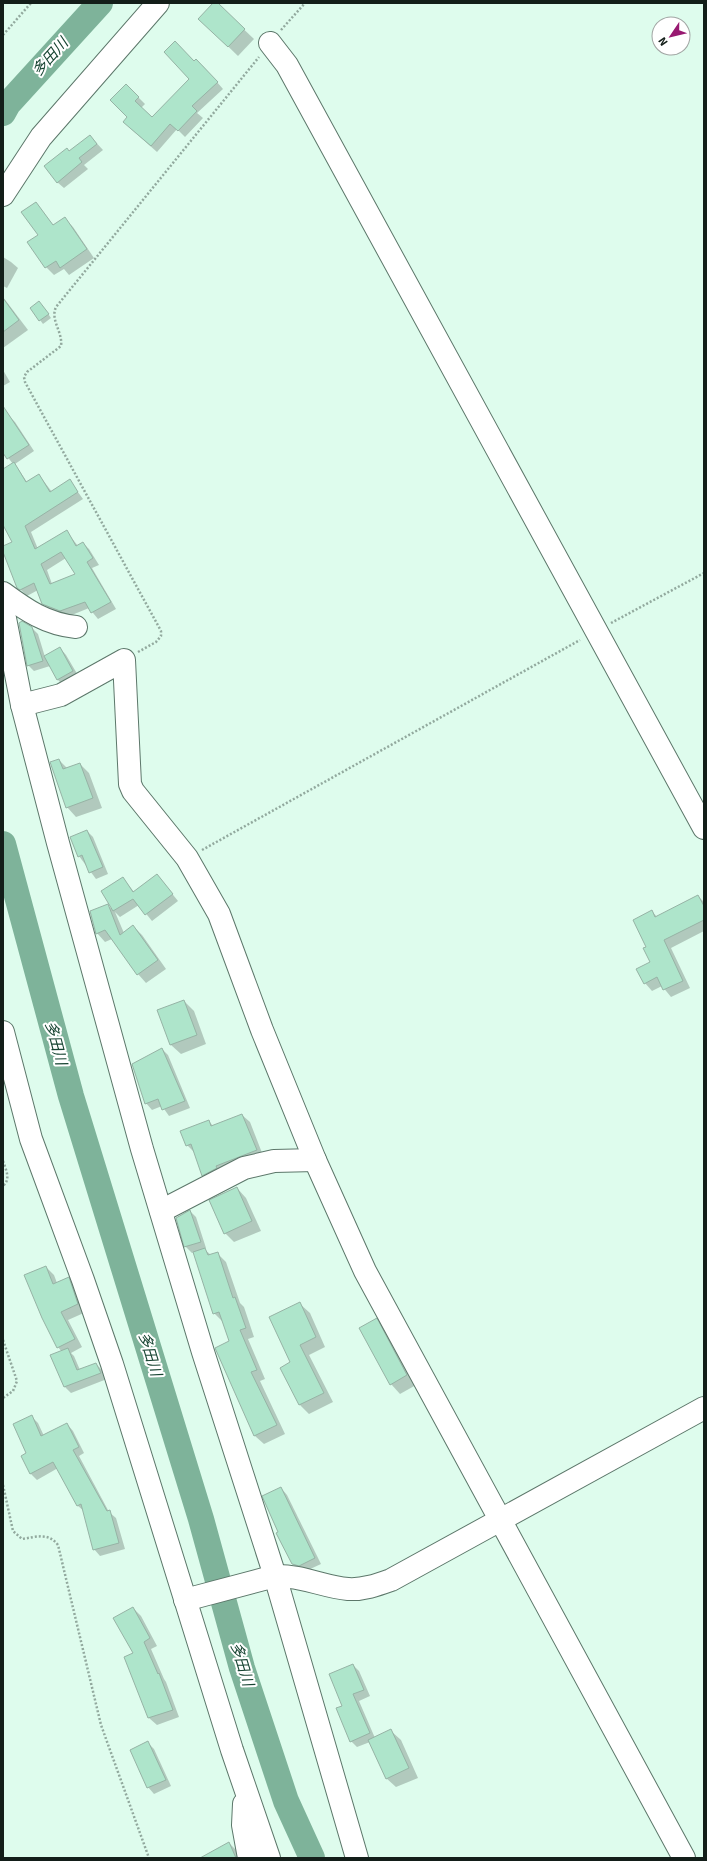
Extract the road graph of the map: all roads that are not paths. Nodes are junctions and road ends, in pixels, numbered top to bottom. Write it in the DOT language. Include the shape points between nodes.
graph roads {
  1 [pos="158,3"];
  2 [pos="270,43"];
  3 [pos="3,195"];
  4 [pos="3,593"];
  5 [pos="3,608"];
  6 [pos="76,626"];
  7 [pos="22,705"];
  8 [pos="704,828"];
  9 [pos="3,1032"];
  10 [pos="315,1160"];
  11 [pos="160,1211"];
  12 [pos="704,1408"];
  13 [pos="501,1520"];
  14 [pos="271,1576"];
  15 [pos="190,1599"];
  16 [pos="244,1784"];
  17 [pos="249,1858"];
  18 [pos="269,1858"];
  19 [pos="357,1858"];
  20 [pos="684,1858"];
  1 -- 3 [label="street" via="41,137"];
  2 -- 8 [label="street" via="287,65"];
  4 -- 6 [label="street" via="31,614 67,626"];
  5 -- 7 [label="street"];
  7 -- 10 [label="street" via="61,695 124,660 130,784 187,858 219,914 262,1030"];
  7 -- 11 [label="street"];
  9 -- 15 [label="street" via="31,1140 83,1280"];
  10 -- 11 [label="street" via="274,1161 244,1168"];
  10 -- 13 [label="street" via="365,1271"];
  11 -- 14 [label="street"];
  12 -- 13 [label="street"];
  13 -- 14 [label="street" via="391,1580 373,1587 348,1589 287,1575"];
  13 -- 20 [label="street"];
  14 -- 15 [label="street"];
  14 -- 19 [label="street"];
  15 -- 16 [label="street"];
  16 -- 17 [label="street" via="243,1825"];
  16 -- 18 [label="street"];
}
